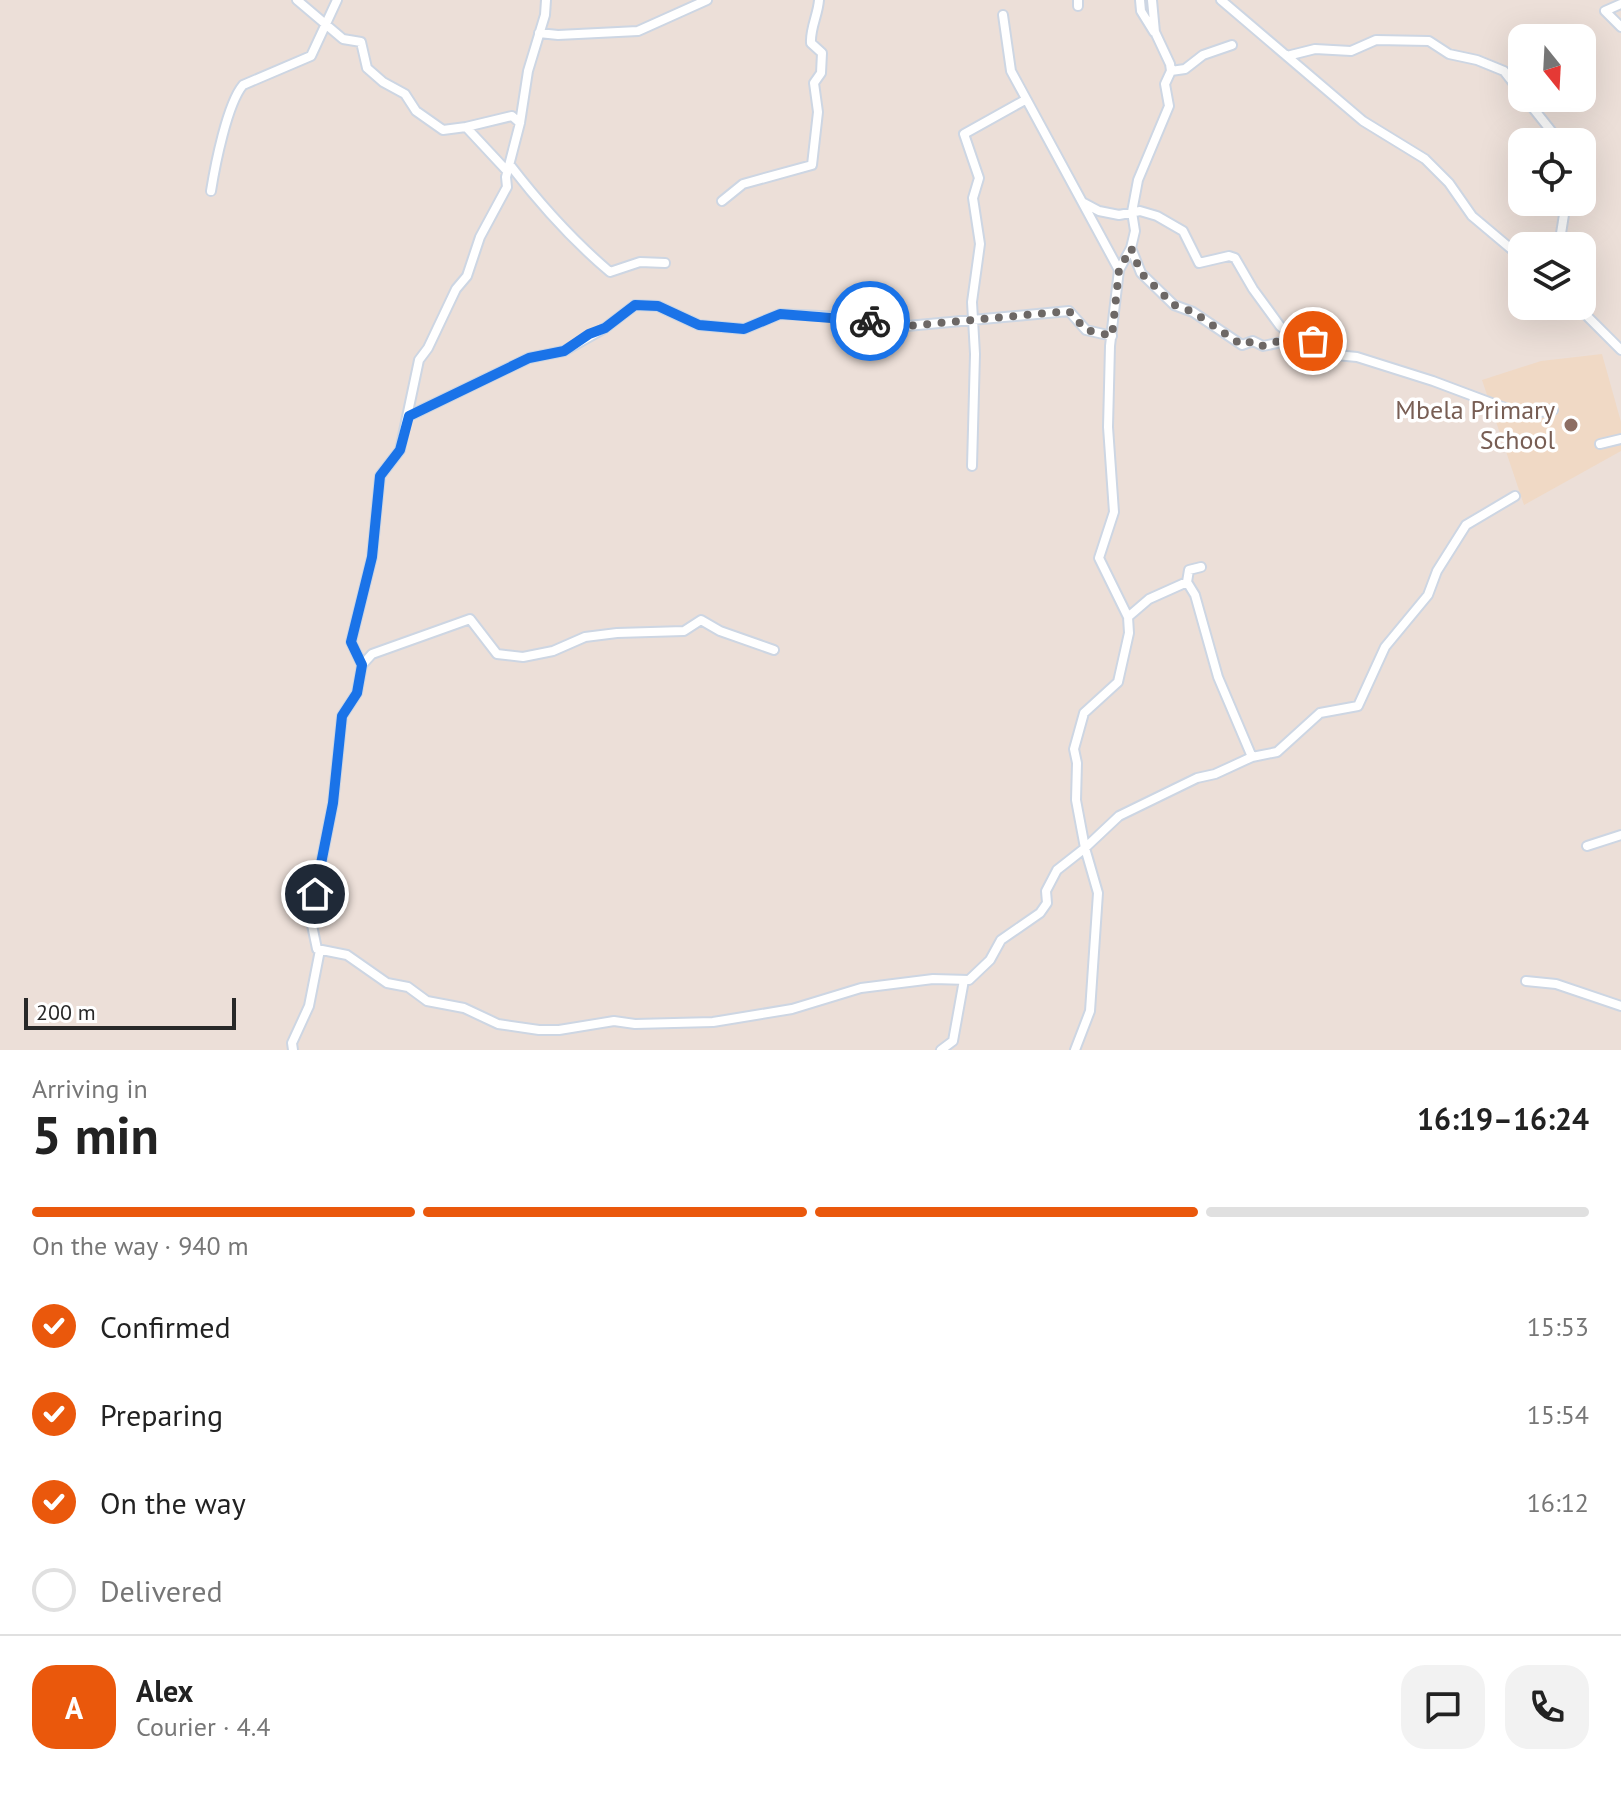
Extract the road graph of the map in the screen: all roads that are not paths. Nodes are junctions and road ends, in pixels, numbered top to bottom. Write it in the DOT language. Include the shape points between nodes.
graph roads {
  1 [pos="297,0"];
  2 [pos="337,0"];
  3 [pos="546,0"];
  4 [pos="707,0"];
  5 [pos="819,0"];
  6 [pos="1140,0"];
  7 [pos="1152,0"];
  8 [pos="1221,0"];
  9 [pos="1621,4"];
  10 [pos="1003,15"];
  11 [pos="324,23"];
  12 [pos="1621,27"];
  13 [pos="1155,32"];
  14 [pos="539,33"];
  15 [pos="1232,45"];
  16 [pos="1287,56"];
  17 [pos="1171,71"];
  18 [pos="1508,76"];
  19 [pos="1025,100"];
  20 [pos="1537,112"];
  21 [pos="520,123"];
  22 [pos="466,127"];
  23 [pos="1549,128"];
  24 [pos="509,168"];
  25 [pos="211,191"];
  26 [pos="722,201"];
  27 [pos="1084,203"];
  28 [pos="1132,212"];
  29 [pos="1508,246"];
  30 [pos="1131,248"];
  31 [pos="665,263"];
  32 [pos="1119,270"];
  33 [pos="972,319"];
  34 [pos="1591,320"];
  35 [pos="1112,336"];
  36 [pos="1313,341"];
  37 [pos="1621,350"];
  38 [pos="1553,410"];
  39 [pos="409,416"];
  40 [pos="1621,439"];
  41 [pos="1600,444"];
  42 [pos="972,466"];
  43 [pos="1515,496"];
  44 [pos="1201,567"];
  45 [pos="1187,582"];
  46 [pos="1128,617"];
  47 [pos="774,650"];
  48 [pos="362,665"];
  49 [pos="1252,757"];
  50 [pos="1621,835"];
  51 [pos="1587,846"];
  52 [pos="1085,848"];
  53 [pos="320,950"];
  54 [pos="964,980"];
  55 [pos="1526,981"];
  56 [pos="1621,1006"];
  57 [pos="293,1050"];
  58 [pos="941,1050"];
  59 [pos="1075,1050"];
  1 -- 11 [label="street"];
  2 -- 11 [label="street"];
  3 -- 14 [label="street"];
  4 -- 14 [label="street" via="638,31"];
  5 -- 26 [label="street" via="810,34 822,53 821,73 814,83 818,112 812,165 743,184"];
  6 -- 13 [label="street"];
  7 -- 13 [label="street"];
  8 -- 16 [label="street"];
  9 -- 12 [label="street" via="1605,11"];
  10 -- 19 [label="street" via="1011,71"];
  11 -- 22 [label="street" via="343,39 361,42 367,68 405,94 416,111 443,130"];
  11 -- 25 [label="street" via="311,56 237,92"];
  13 -- 17 [label="street"];
  14 -- 21 [label="street"];
  15 -- 17 [label="street"];
  16 -- 18 [label="street" via="1315,49 1351,51 1376,40 1429,41"];
  16 -- 29 [label="street" via="1363,121 1425,159 1472,216"];
  17 -- 28 [label="street" via="1165,84 1169,106 1138,180"];
  19 -- 27 [label="street"];
  19 -- 33 [label="street" via="964,134 979,178 973,198 980,244"];
  20 -- 23 [label="street"];
  21 -- 22 [label="street" via="512,116"];
  21 -- 24 [label="street"];
  22 -- 24 [label="street"];
  24 -- 31 [label="street" via="572,239 610,272 640,262"];
  24 -- 39 [label="street" via="507,187 480,237 467,276 419,360"];
  27 -- 28 [label="street" via="1119,215"];
  27 -- 32 [label="street"];
  28 -- 30 [label="street"];
  28 -- 36 [label="street" via="1157,216 1183,231 1199,263 1235,258 1280,326"];
  30 -- 32 [label="street"];
  30 -- 36 [label="street" via="1141,273 1174,305 1242,345 1253,341 1263,346 1289,338"];
  32 -- 35 [label="street"];
  33 -- 35 [label="street" via="1069,311 1086,330"];
  33 -- 39 [label="street" via="907,326 780,314 744,329 699,325 658,306 635,305 564,351 529,358"];
  33 -- 42 [label="street"];
  34 -- 37 [label="street"];
  35 -- 46 [label="street" via="1108,427 1114,512 1099,558"];
  36 -- 38 [label="street" via="1336,355 1433,381 1513,411"];
  39 -- 48 [label="street" via="400,450 380,476 372,557 351,642"];
  40 -- 41 [label="street"];
  43 -- 49 [label="street" via="1466,525 1428,595 1385,647 1358,706 1320,713 1277,752"];
  44 -- 45 [label="street" via="1189,570"];
  45 -- 46 [label="street" via="1149,599"];
  45 -- 49 [label="street" via="1218,677"];
  46 -- 52 [label="street" via="1120,676 1084,713 1074,749"];
  47 -- 48 [label="street" via="701,620 684,631 585,637 523,657 497,654 470,619 372,654"];
  48 -- 53 [label="street" via="357,693 342,716 333,803 315,894 312,925"];
  49 -- 52 [label="street" via="1119,816"];
  50 -- 51 [label="street"];
  52 -- 54 [label="street" via="1057,870 1040,913 1001,940 980,971"];
  52 -- 59 [label="street" via="1098,893 1090,1011"];
  53 -- 54 [label="street" via="347,955 387,983 408,987 427,1001 464,1008 498,1024 539,1030 614,1021 713,1022 792,1009 861,988"];
  53 -- 57 [label="street"];
  54 -- 58 [label="street" via="953,1041"];
  55 -- 56 [label="street" via="1556,984"];
}
